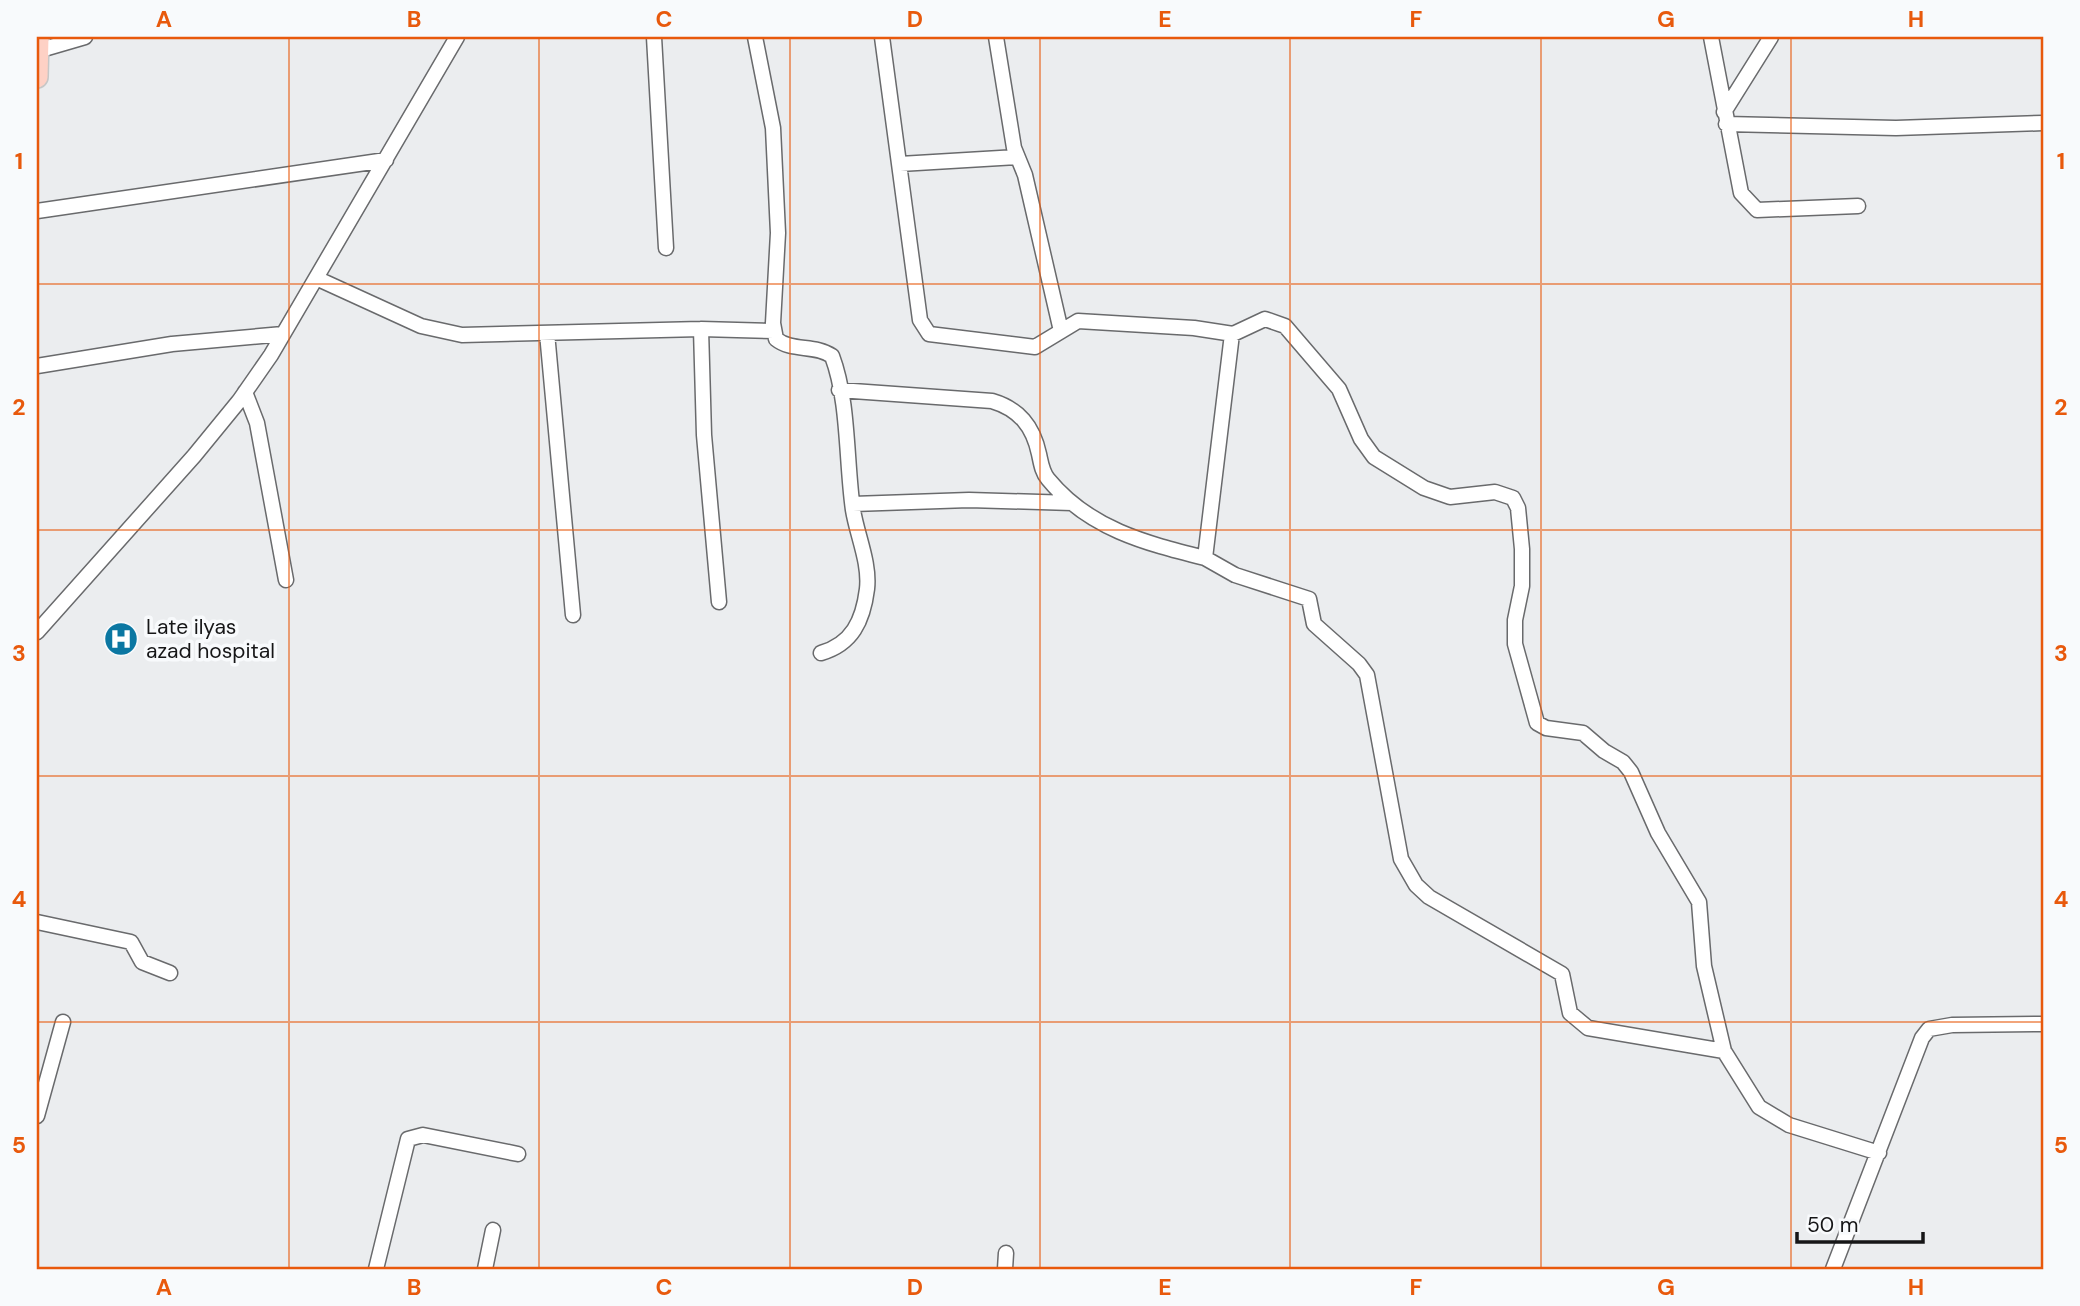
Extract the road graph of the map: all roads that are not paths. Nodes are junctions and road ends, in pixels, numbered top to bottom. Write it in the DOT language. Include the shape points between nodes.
graph roads {
  1 [pos="38,37"];
  2 [pos="85,37"];
  3 [pos="457,37"];
  4 [pos="654,37"];
  5 [pos="755,37"];
  6 [pos="883,37"];
  7 [pos="996,37"];
  8 [pos="1712,37"];
  9 [pos="1771,37"];
  10 [pos="37,51"];
  11 [pos="37,77"];
  12 [pos="1725,118"];
  13 [pos="2043,123"];
  14 [pos="1017,157"];
  15 [pos="386,160"];
  16 [pos="900,164"];
  17 [pos="1858,206"];
  18 [pos="37,211"];
  19 [pos="666,248"];
  20 [pos="316,278"];
  21 [pos="701,329"];
  22 [pos="774,331"];
  23 [pos="1061,331"];
  24 [pos="547,333"];
  25 [pos="283,334"];
  26 [pos="1232,334"];
  27 [pos="37,366"];
  28 [pos="839,390"];
  29 [pos="246,391"];
  30 [pos="1072,503"];
  31 [pos="853,504"];
  32 [pos="1205,558"];
  33 [pos="286,580"];
  34 [pos="719,602"];
  35 [pos="573,615"];
  36 [pos="37,632"];
  37 [pos="821,653"];
  38 [pos="37,922"];
  39 [pos="170,973"];
  40 [pos="63,1022"];
  41 [pos="2043,1024"];
  42 [pos="1724,1051"];
  43 [pos="37,1116"];
  44 [pos="1879,1153"];
  45 [pos="518,1154"];
  46 [pos="493,1230"];
  47 [pos="1006,1253"];
  48 [pos="376,1269"];
  49 [pos="485,1269"];
  50 [pos="1005,1269"];
  51 [pos="1833,1269"];
  1 -- 10 [label="main road"];
  2 -- 10 [label="street"];
  3 -- 15 [label="street"];
  4 -- 19 [label="street"];
  5 -- 22 [label="street" via="773,128 778,233"];
  6 -- 16 [label="street"];
  7 -- 14 [label="street"];
  8 -- 12 [label="street"];
  9 -- 12 [label="street"];
  10 -- 11 [label="main road"];
  12 -- 13 [label="street" via="1896,128"];
  12 -- 17 [label="street" via="1741,193 1757,210"];
  14 -- 16 [label="street"];
  14 -- 23 [label="street" via="1026,176"];
  15 -- 18 [label="street"];
  15 -- 20 [label="street"];
  16 -- 23 [label="street" via="920,320 929,334 1035,346"];
  20 -- 24 [label="street" via="446,333"];
  20 -- 25 [label="street"];
  21 -- 22 [label="street"];
  21 -- 24 [label="street"];
  21 -- 34 [label="street" via="704,435"];
  22 -- 28 [label="street" via="780,342 832,355"];
  23 -- 26 [label="street" via="1078,321 1194,327"];
  24 -- 35 [label="street"];
  25 -- 27 [label="street" via="172,344"];
  25 -- 29 [label="street"];
  26 -- 32 [label="street"];
  26 -- 42 [label="street" via="1265,319 1285,326 1339,389 1367,449 1424,488 1450,497 1495,492 1513,498 1522,549 1515,644 1537,723 1583,733 1631,772 1658,833 1699,902 1704,966"];
  28 -- 30 [label="street" via="1008,406 1029,426 1048,480"];
  28 -- 31 [label="street"];
  29 -- 33 [label="street" via="257,423"];
  29 -- 36 [label="street"];
  30 -- 31 [label="street"];
  30 -- 32 [label="street" via="1119,534"];
  31 -- 37 [label="street" via="867,589 849,640"];
  32 -- 42 [label="street" via="1235,575 1308,599 1314,624 1367,676 1401,859 1416,885 1562,974 1570,1013 1588,1028"];
  38 -- 39 [label="street" via="131,942 142,962"];
  40 -- 43 [label="street"];
  41 -- 44 [label="street" via="1929,1029"];
  42 -- 44 [label="street" via="1768,1115"];
  44 -- 51 [label="street"];
  45 -- 48 [label="street" via="423,1135 408,1139"];
  46 -- 49 [label="street"];
  47 -- 50 [label="street"];
}
